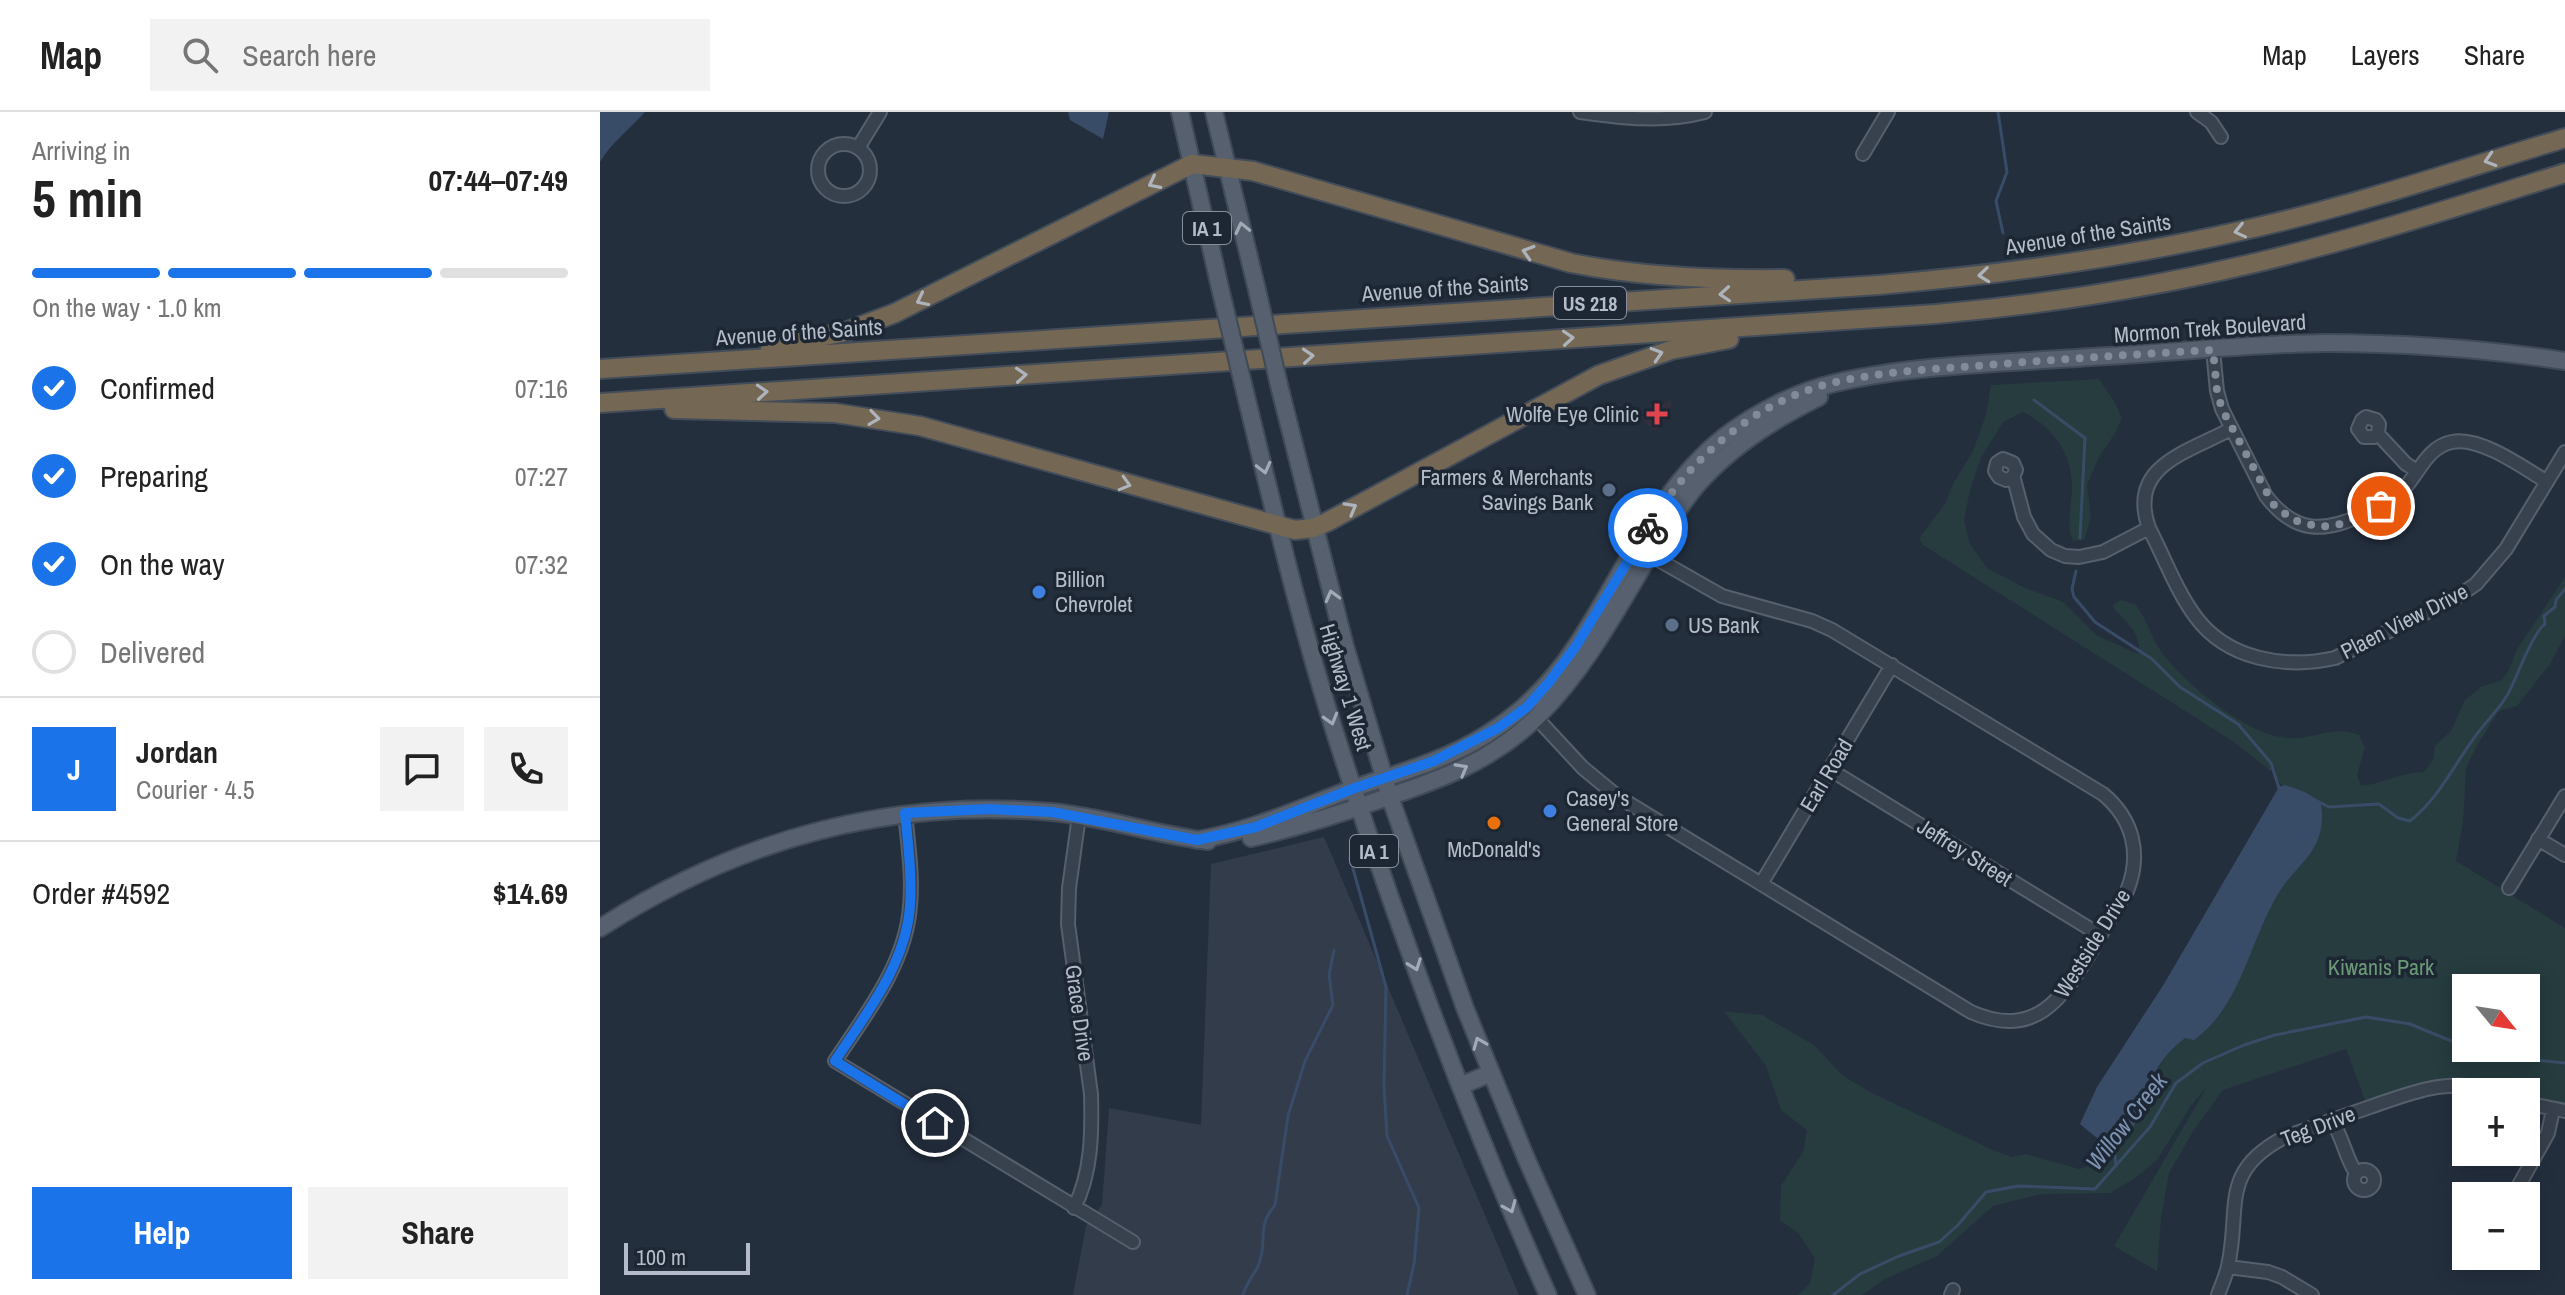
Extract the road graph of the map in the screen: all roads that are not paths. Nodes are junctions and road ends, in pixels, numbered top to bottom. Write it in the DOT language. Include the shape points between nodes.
graph roads {
  1 [pos="880,112"];
  2 [pos="1180,112"];
  3 [pos="1214,112"];
  4 [pos="1580,112"];
  5 [pos="1705,112"];
  6 [pos="1888,112"];
  7 [pos="2197,112"];
  8 [pos="2221,137"];
  9 [pos="2565,138"];
  10 [pos="858,148"];
  11 [pos="1863,154"];
  12 [pos="1192,164"];
  13 [pos="1228,167"];
  14 [pos="2565,173"];
  15 [pos="1940,280"];
  16 [pos="1883,318"];
  17 [pos="2213,350"];
  18 [pos="2565,361"];
  19 [pos="601,368"];
  20 [pos="600,406"];
  21 [pos="2231,429"];
  22 [pos="2378,434"];
  23 [pos="2565,452"];
  24 [pos="2417,471"];
  25 [pos="2013,477"];
  26 [pos="2547,482"];
  27 [pos="1278,527"];
  28 [pos="1313,528"];
  29 [pos="2149,528"];
  30 [pos="1643,551"];
  31 [pos="1892,665"];
  32 [pos="1531,712"];
  33 [pos="1829,769"];
  34 [pos="1384,779"];
  35 [pos="1355,788"];
  36 [pos="2565,796"];
  37 [pos="1390,797"];
  38 [pos="1361,807"];
  39 [pos="905,813"];
  40 [pos="1079,816"];
  41 [pos="2538,839"];
  42 [pos="1197,840"];
  43 [pos="2565,855"];
  44 [pos="1761,884"];
  45 [pos="2509,888"];
  46 [pos="600,928"];
  47 [pos="2100,935"];
  48 [pos="1491,1073"];
  49 [pos="1460,1086"];
  50 [pos="2452,1086"];
  51 [pos="2559,1110"];
  52 [pos="2331,1120"];
  53 [pos="2356,1173"];
  54 [pos="2521,1182"];
  55 [pos="1074,1208"];
  56 [pos="1133,1242"];
  57 [pos="2228,1267"];
  58 [pos="1548,1295"];
  59 [pos="1587,1295"];
  60 [pos="2218,1295"];
  61 [pos="2312,1295"];
  1 -- 10 [label="street"];
  2 -- 12 [label="main road, IA 1"];
  3 -- 13 [label="main road, IA 1"];
  4 -- 5 [label="street" via="1679,119"];
  6 -- 11 [label="street"];
  7 -- 8 [label="street"];
  9 -- 15 [label="highway, Avenue of the Saints / US 218, one-way" via="2265,226 2111,257"];
  10 -- 10 [label="street" via="837,144 825,151 817,173 825,190 843,197 864,188 869,163"];
  12 -- 13 [label="highway"];
  12 -- 19 [label="highway, one-way" via="920,301 845,332"];
  12 -- 27 [label="main road, Highway 1 West / IA 1, one-way, bridge"];
  15 -- 13 [label="highway, one-way" via="1771,280 1615,272"];
  28 -- 13 [label="main road, Highway 1 West / IA 1, one-way, bridge"];
  14 -- 16 [label="highway, US 218" via="2355,237 2215,272 2034,303"];
  15 -- 19 [label="highway, Avenue of the Saints / US 218, one-way"];
  20 -- 16 [label="highway, US 218, one-way"];
  28 -- 16 [label="highway, one-way" via="1628,363 1713,341"];
  17 -- 18 [label="main road, Mormon Trek Boulevard" via="2384,344"];
  17 -- 21 [label="street" via="2219,400"];
  17 -- 30 [label="main road, Mormon Trek Boulevard" via="1858,378 1787,414 1730,453"];
  20 -- 27 [label="highway, one-way" via="877,418 960,436"];
  21 -- 24 [label="street" via="2273,504 2305,525 2331,527 2381,506"];
  21 -- 29 [label="street, Plaen View Drive" via="2157,470 2143,500"];
  22 -- 24 [label="street"];
  23 -- 26 [label="street, Plaen View Drive"];
  24 -- 26 [label="street" via="2429,454 2462,441 2487,448"];
  25 -- 29 [label="street" via="2029,528 2065,556 2092,555"];
  26 -- 29 [label="street, Plaen View Drive" via="2499,560 2476,584 2352,651 2315,662 2263,660 2218,638 2192,611"];
  27 -- 28 [label="highway"];
  27 -- 35 [label="main road, Highway 1 West / IA 1, one-way" via="1336,738"];
  34 -- 28 [label="main road, Highway 1 West / IA 1, one-way"];
  30 -- 31 [label="street, Westside Drive" via="1722,596 1812,621"];
  30 -- 32 [label="main road, Mormon Trek Boulevard" via="1586,660 1570,682"];
  31 -- 33 [label="street, Earl Road"];
  31 -- 47 [label="street, Westside Drive" via="2103,794 2121,813 2134,842 2134,868 2127,891"];
  32 -- 34 [label="main road, Mormon Trek Boulevard" via="1458,751"];
  37 -- 32 [label="main road, Mormon Trek Boulevard, one-way" via="1449,776 1490,753"];
  32 -- 44 [label="street, Westside Drive" via="1617,796"];
  33 -- 44 [label="street, Earl Road"];
  33 -- 47 [label="street, Jeffrey Street"];
  34 -- 35 [label="main road, Mormon Trek Boulevard"];
  34 -- 37 [label="main road, Highway 1 West / IA 1"];
  35 -- 38 [label="main road, Highway 1 West / IA 1"];
  35 -- 42 [label="main road, Mormon Trek Boulevard" via="1256,827"];
  36 -- 41 [label="street"];
  37 -- 38 [label="main road, Mormon Trek Boulevard"];
  48 -- 37 [label="main road, Highway 1 West / IA 1, one-way"];
  38 -- 42 [label="main road, Mormon Trek Boulevard" via="1235,841"];
  38 -- 49 [label="main road, Highway 1 West / IA 1, one-way"];
  39 -- 40 [label="main road, Mormon Trek Boulevard" via="989,809"];
  39 -- 46 [label="main road, Mormon Trek Boulevard" via="766,846 672,886"];
  39 -- 55 [label="street" via="911,878 906,931 881,990 835,1061"];
  40 -- 42 [label="main road, Mormon Trek Boulevard"];
  40 -- 55 [label="street, Grace Drive" via="1068,924 1092,1115 1088,1162"];
  41 -- 43 [label="street"];
  41 -- 45 [label="street"];
  44 -- 47 [label="street, Westside Drive" via="1971,1012 1995,1021 2033,1015 2056,1001"];
  48 -- 49 [label="main road"];
  48 -- 59 [label="main road, Highway 1 West / IA 1"];
  49 -- 58 [label="main road, Highway 1 West / IA 1, one-way"];
  50 -- 52 [label="street, Teg Drive" via="2424,1088"];
  51 -- 54 [label="street"];
  52 -- 53 [label="street"];
  52 -- 57 [label="street, Teg Drive" via="2283,1138 2248,1165 2235,1188"];
  55 -- 56 [label="street"];
  57 -- 60 [label="street, Teg Drive"];
  57 -- 61 [label="street" via="2268,1272"];
}
